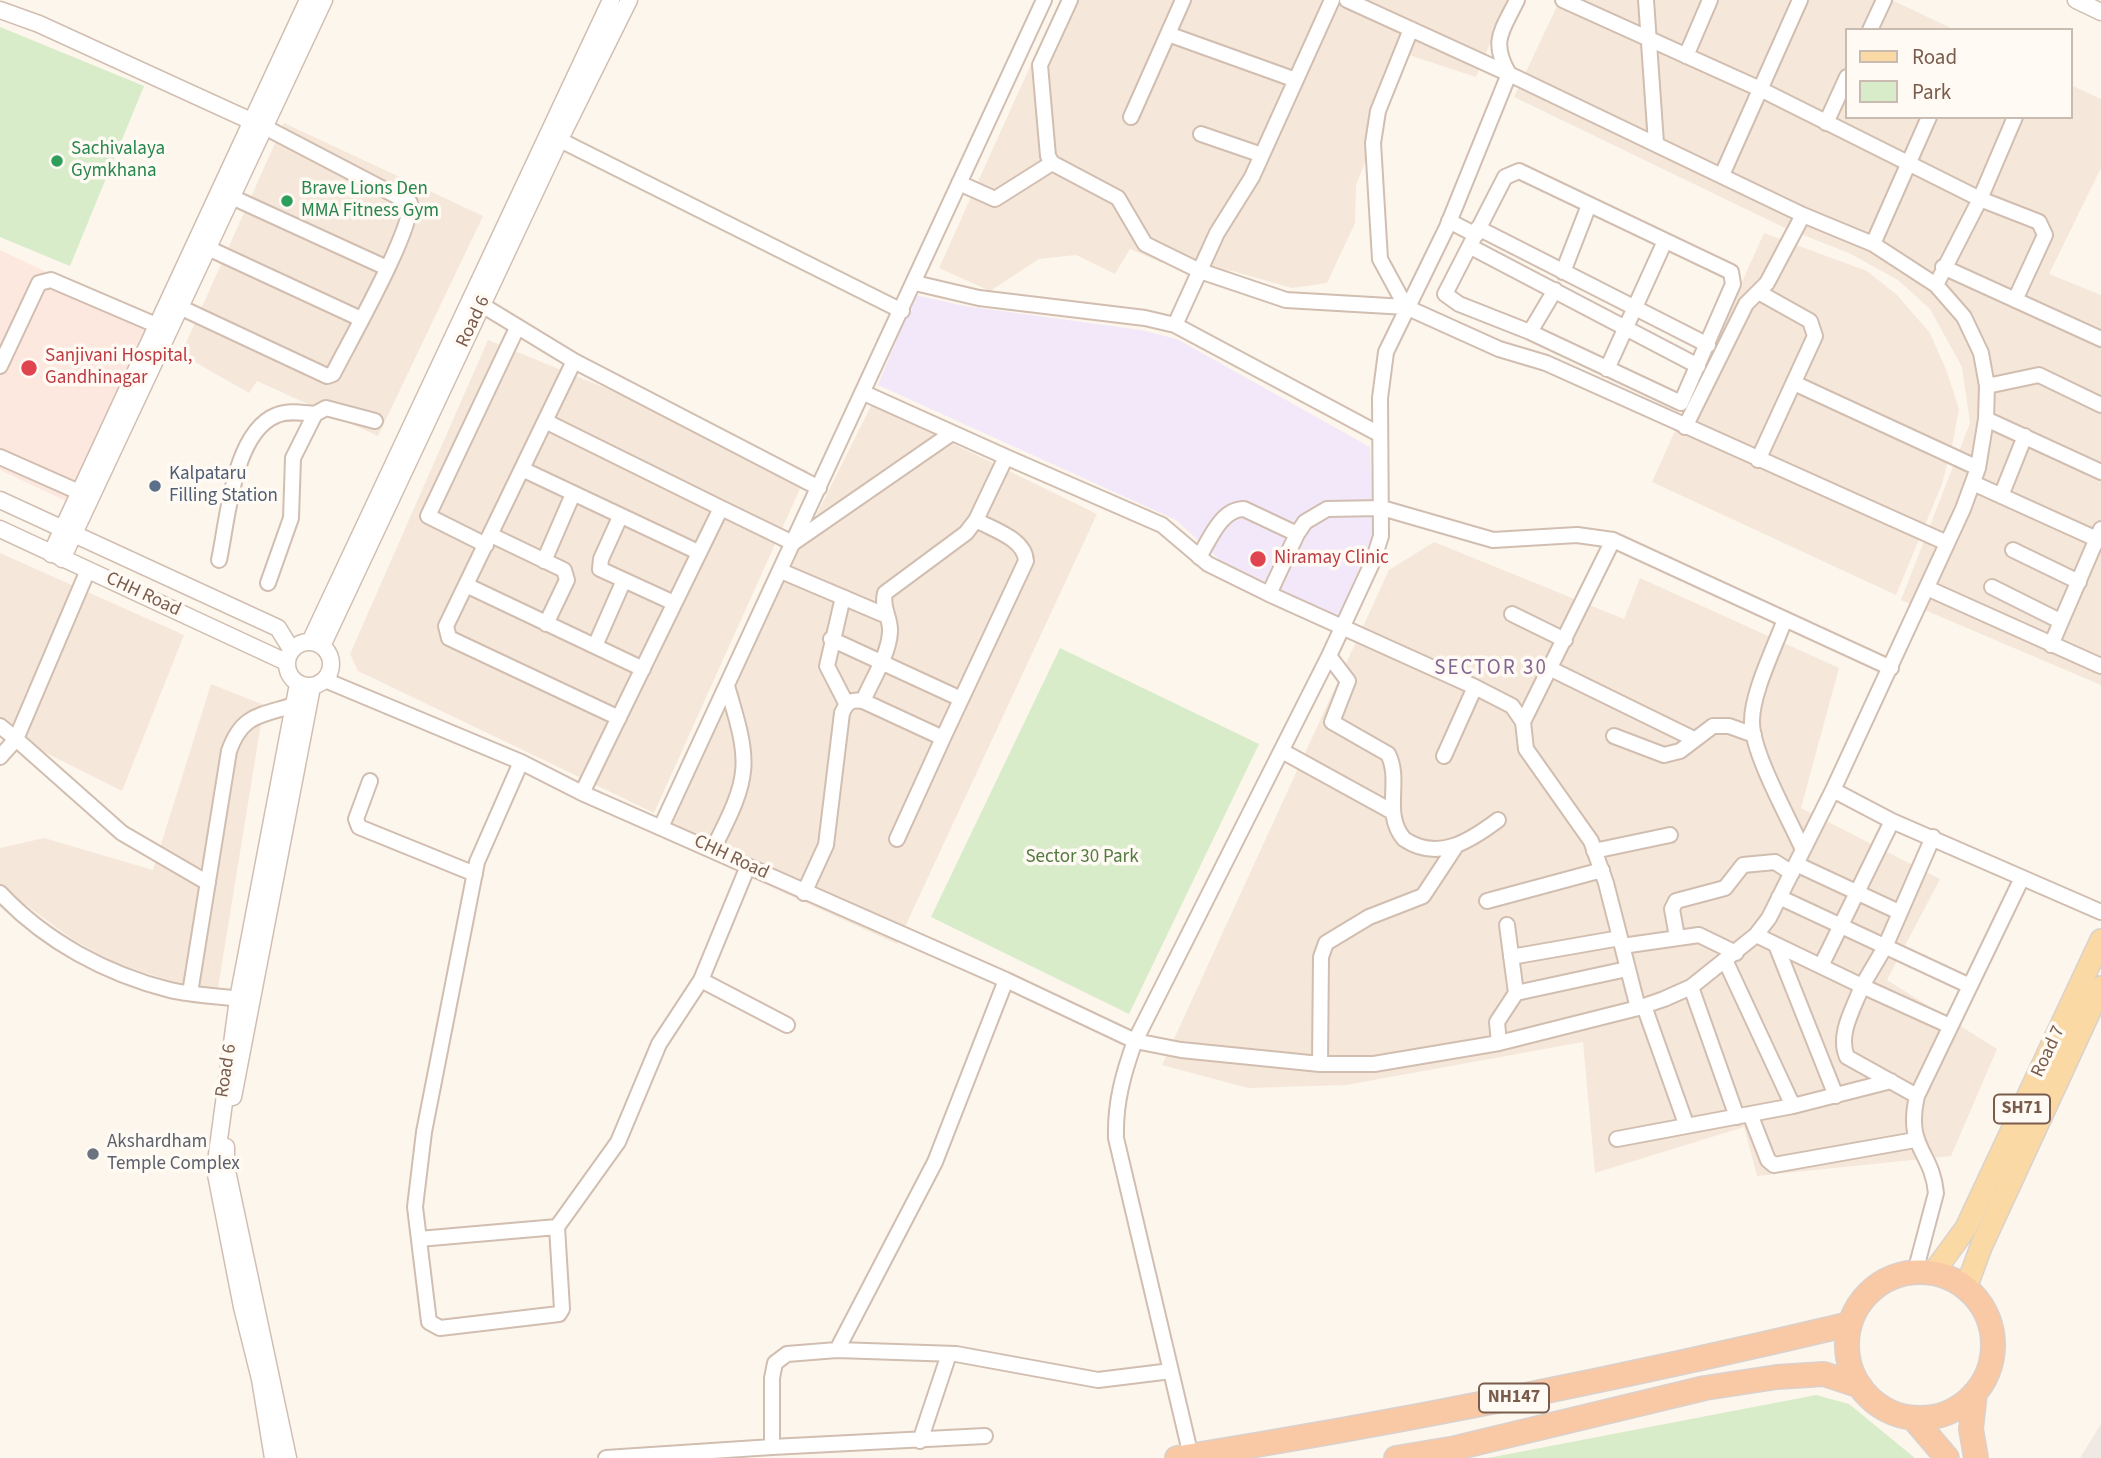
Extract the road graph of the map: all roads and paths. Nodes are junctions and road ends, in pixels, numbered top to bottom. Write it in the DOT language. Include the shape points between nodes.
graph roads {
  1 [pos="308,0"];
  2 [pos="324,0"];
  3 [pos="611,0"];
  4 [pos="629,0"];
  5 [pos="1044,0"];
  6 [pos="1070,0"];
  7 [pos="1183,0"];
  8 [pos="1332,0"];
  9 [pos="1347,0"];
  10 [pos="1384,0"];
  11 [pos="1517,0"];
  12 [pos="1563,0"];
  13 [pos="1646,0"];
  14 [pos="1710,0"];
  15 [pos="1800,0"];
  16 [pos="1884,0"];
  17 [pos="2076,0"];
  18 [pos="0,10"];
  19 [pos="2101,12"];
  20 [pos="1377,15"];
  21 [pos="1871,28"];
  22 [pos="1411,29"];
  23 [pos="1168,34"];
  24 [pos="1649,39"];
  25 [pos="1686,56"];
  26 [pos="1509,74"];
  27 [pos="1846,79"];
  28 [pos="1296,80"];
  29 [pos="1760,89"];
  30 [pos="1131,117"];
  31 [pos="1928,119"];
  32 [pos="2014,119"];
  33 [pos="1826,122"];
  34 [pos="258,124"];
  35 [pos="1201,134"];
  36 [pos="554,137"];
  37 [pos="1656,144"];
  38 [pos="1262,155"];
  39 [pos="1052,163"];
  40 [pos="1908,163"];
  41 [pos="1722,175"];
  42 [pos="959,183"];
  43 [pos="225,194"];
  44 [pos="1980,199"];
  45 [pos="1589,205"];
  46 [pos="1803,215"];
  47 [pos="1449,220"];
  48 [pos="1475,237"];
  49 [pos="1665,241"];
  50 [pos="1873,244"];
  51 [pos="201,245"];
  52 [pos="1943,267"];
  53 [pos="387,268"];
  54 [pos="1200,271"];
  55 [pos="1563,272"];
  56 [pos="915,283"];
  57 [pos="1936,285"];
  58 [pos="1555,290"];
  59 [pos="1760,292"];
  60 [pos="2015,300"];
  61 [pos="173,304"];
  62 [pos="482,305"];
  63 [pos="1406,307"];
  64 [pos="1635,307"];
  65 [pos="902,311"];
  66 [pos="361,319"];
  67 [pos="156,325"];
  68 [pos="1175,326"];
  69 [pos="0,328"];
  70 [pos="517,328"];
  71 [pos="1626,328"];
  72 [pos="1530,332"];
  73 [pos="14,335"];
  74 [pos="2101,340"];
  75 [pos="1703,355"];
  76 [pos="575,361"];
  77 [pos="1717,363"];
  78 [pos="0,366"];
  79 [pos="1607,369"];
  80 [pos="1794,383"];
  81 [pos="1987,386"];
  82 [pos="864,393"];
  83 [pos="2101,405"];
  84 [pos="314,414"];
  85 [pos="1986,419"];
  86 [pos="374,421"];
  87 [pos="545,421"];
  88 [pos="1685,426"];
  89 [pos="952,433"];
  90 [pos="1379,435"];
  91 [pos="2025,436"];
  92 [pos="0,457"];
  93 [pos="1006,457"];
  94 [pos="1758,460"];
  95 [pos="1978,468"];
  96 [pos="522,469"];
  97 [pos="2101,472"];
  98 [pos="1973,483"];
  99 [pos="820,488"];
  100 [pos="573,494"];
  101 [pos="85,495"];
  102 [pos="2001,496"];
  103 [pos="0,500"];
  104 [pos="721,508"];
  105 [pos="1382,508"];
  106 [pos="620,517"];
  107 [pos="976,520"];
  108 [pos="0,529"];
  109 [pos="68,531"];
  110 [pos="1297,534"];
  111 [pos="2099,536"];
  112 [pos="489,540"];
  113 [pos="1613,540"];
  114 [pos="793,543"];
  115 [pos="1947,543"];
  116 [pos="2013,550"];
  117 [pos="698,552"];
  118 [pos="57,556"];
  119 [pos="1199,556"];
  120 [pos="219,560"];
  121 [pos="544,561"];
  122 [pos="88,570"];
  123 [pos="781,571"];
  124 [pos="624,580"];
  125 [pos="2079,582"];
  126 [pos="268,583"];
  127 [pos="466,585"];
  128 [pos="1992,587"];
  129 [pos="1927,588"];
  130 [pos="1269,594"];
  131 [pos="843,597"];
  132 [pos="674,603"];
  133 [pos="1512,614"];
  134 [pos="887,616"];
  135 [pos="1785,619"];
  136 [pos="2060,621"];
  137 [pos="547,624"];
  138 [pos="1343,627"];
  139 [pos="831,639"];
  140 [pos="1565,640"];
  141 [pos="316,644"];
  142 [pos="2051,645"];
  143 [pos="595,646"];
  144 [pos="289,656"];
  145 [pos="1329,656"];
  146 [pos="880,662"];
  147 [pos="2101,666"];
  148 [pos="643,668"];
  149 [pos="1891,668"];
  150 [pos="1551,669"];
  151 [pos="312,684"];
  152 [pos="727,686"];
  153 [pos="1475,687"];
  154 [pos="961,699"];
  155 [pos="863,701"];
  156 [pos="846,703"];
  157 [pos="294,705"];
  158 [pos="619,718"];
  159 [pos="1523,722"];
  160 [pos="0,726"];
  161 [pos="1754,735"];
  162 [pos="1614,736"];
  163 [pos="943,738"];
  164 [pos="1694,738"];
  165 [pos="16,739"];
  166 [pos="1282,751"];
  167 [pos="1444,756"];
  168 [pos="0,757"];
  169 [pos="521,762"];
  170 [pos="370,780"];
  171 [pos="1833,790"];
  172 [pos="582,793"];
  173 [pos="1391,811"];
  174 [pos="1498,820"];
  175 [pos="1892,821"];
  176 [pos="661,827"];
  177 [pos="1670,835"];
  178 [pos="1933,837"];
  179 [pos="897,839"];
  180 [pos="1457,846"];
  181 [pos="713,849"];
  182 [pos="1803,850"];
  183 [pos="1594,851"];
  184 [pos="748,866"];
  185 [pos="1794,868"];
  186 [pos="1602,870"];
  187 [pos="475,874"];
  188 [pos="2022,878"];
  189 [pos="208,883"];
  190 [pos="1857,891"];
  191 [pos="804,893"];
  192 [pos="2,897"];
  193 [pos="1780,898"];
  194 [pos="1487,901"];
  195 [pos="1899,912"];
  196 [pos="2101,912"];
  197 [pos="1507,925"];
  198 [pos="1840,926"];
  199 [pos="1756,934"];
  200 [pos="1677,937"];
  201 [pos="2101,940"];
  202 [pos="1621,942"];
  203 [pos="1776,945"];
  204 [pos="1885,947"];
  205 [pos="1511,957"];
  206 [pos="1731,957"];
  207 [pos="1821,966"];
  208 [pos="1628,969"];
  209 [pos="701,979"];
  210 [pos="1006,980"];
  211 [pos="1862,986"];
  212 [pos="1970,986"];
  213 [pos="1691,987"];
  214 [pos="2101,987"];
  215 [pos="190,993"];
  216 [pos="1516,993"];
  217 [pos="245,1000"];
  218 [pos="1641,1007"];
  219 [pos="787,1026"];
  220 [pos="1950,1026"];
  221 [pos="1135,1041"];
  222 [pos="1499,1042"];
  223 [pos="1320,1064"];
  224 [pos="1891,1081"];
  225 [pos="1836,1096"];
  226 [pos="1917,1096"];
  227 [pos="1793,1106"];
  228 [pos="1743,1115"];
  229 [pos="1686,1124"];
  230 [pos="1617,1139"];
  231 [pos="1915,1140"];
  232 [pos="557,1227"];
  233 [pos="419,1239"];
  234 [pos="1924,1272"];
  235 [pos="1966,1288"];
  236 [pos="1850,1324"];
  237 [pos="836,1350"];
  238 [pos="949,1354"];
  239 [pos="1171,1371"];
  240 [pos="1860,1387"];
  241 [pos="1975,1393"];
  242 [pos="1913,1418"];
  243 [pos="985,1436"];
  244 [pos="920,1441"];
  245 [pos="772,1447"];
  246 [pos="1184,1457"];
  247 [pos="273,1458"];
  248 [pos="288,1458"];
  249 [pos="606,1458"];
  250 [pos="1396,1458"];
  251 [pos="1947,1458"];
  252 [pos="1976,1458"];
  1 -- 34 [label="street"];
  2 -- 34 [label="street"];
  3 -- 36 [label="street, Road 6"];
  4 -- 36 [label="street, Road 6"];
  5 -- 42 [label="street"];
  6 -- 39 [label="street" via="1040,65 1046,147"];
  7 -- 23 [label="street"];
  8 -- 28 [label="street"];
  9 -- 20 [label="street, CHH Road"];
  10 -- 20 [label="street"];
  11 -- 26 [label="street" via="1498,41 1498,55"];
  12 -- 24 [label="street"];
  13 -- 24 [label="street"];
  14 -- 25 [label="street"];
  15 -- 29 [label="street"];
  16 -- 21 [label="street"];
  17 -- 19 [label="street"];
  18 -- 34 [label="street"];
  20 -- 22 [label="street, CHH Road"];
  22 -- 26 [label="street, CHH Road"];
  22 -- 63 [label="street" via="1378,111 1373,143 1380,259"];
  23 -- 28 [label="street"];
  23 -- 30 [label="street"];
  24 -- 25 [label="street"];
  24 -- 37 [label="street"];
  25 -- 29 [label="street"];
  26 -- 37 [label="street, CHH Road"];
  26 -- 47 [label="street"];
  27 -- 33 [label="street"];
  28 -- 38 [label="street"];
  29 -- 33 [label="street"];
  29 -- 41 [label="street"];
  31 -- 40 [label="street"];
  32 -- 44 [label="street"];
  33 -- 40 [label="street"];
  34 -- 43 [label="street"];
  34 -- 53 [label="street" via="410,203 407,223"];
  35 -- 38 [label="street"];
  36 -- 62 [label="street, Road 6"];
  36 -- 65 [label="street"];
  36 -- 141 [label="street, Road 6"];
  37 -- 41 [label="street, CHH Road"];
  38 -- 54 [label="street"];
  39 -- 42 [label="street" via="995,199"];
  39 -- 54 [label="street" via="1118,198 1145,244"];
  40 -- 44 [label="street"];
  40 -- 50 [label="street"];
  41 -- 46 [label="street, CHH Road"];
  42 -- 56 [label="street"];
  43 -- 51 [label="street"];
  43 -- 53 [label="street"];
  44 -- 52 [label="street"];
  44 -- 60 [label="street" via="2039,222 2043,228 2045,235"];
  45 -- 48 [label="street" via="1518,171 1510,172"];
  45 -- 49 [label="street"];
  45 -- 55 [label="street"];
  46 -- 50 [label="street, CHH Road"];
  46 -- 59 [label="street"];
  47 -- 48 [label="street"];
  47 -- 63 [label="street"];
  48 -- 55 [label="street"];
  48 -- 58 [label="street"];
  48 -- 72 [label="street" via="1445,294"];
  49 -- 64 [label="street"];
  49 -- 75 [label="street" via="1733,277"];
  50 -- 57 [label="street, CHH Road"];
  51 -- 61 [label="street"];
  51 -- 66 [label="street"];
  52 -- 57 [label="street"];
  52 -- 60 [label="street"];
  53 -- 66 [label="street"];
  54 -- 63 [label="street" via="1286,300"];
  54 -- 68 [label="street"];
  55 -- 64 [label="street"];
  56 -- 65 [label="street"];
  56 -- 68 [label="street" via="979,298 1145,318"];
  57 -- 81 [label="street, CHH Road" via="1964,317 1981,353"];
  58 -- 71 [label="street"];
  58 -- 72 [label="street"];
  59 -- 77 [label="street" via="1746,304"];
  59 -- 80 [label="street" via="1815,327"];
  60 -- 74 [label="street"];
  61 -- 66 [label="street" via="327,376 333,374"];
  61 -- 67 [label="street"];
  61 -- 101 [label="street"];
  62 -- 70 [label="street"];
  62 -- 141 [label="street, Road 6"];
  63 -- 88 [label="street"];
  63 -- 90 [label="street" via="1386,352"];
  64 -- 71 [label="street"];
  64 -- 75 [label="street"];
  65 -- 82 [label="street"];
  67 -- 73 [label="street" via="51,280 39,283"];
  67 -- 101 [label="street"];
  68 -- 90 [label="street"];
  69 -- 73 [label="street"];
  70 -- 76 [label="street"];
  70 -- 112 [label="street" via="428,516"];
  71 -- 75 [label="street"];
  71 -- 79 [label="street"];
  72 -- 79 [label="street"];
  73 -- 78 [label="street"];
  75 -- 77 [label="street"];
  75 -- 79 [label="street" via="1681,403"];
  76 -- 87 [label="street"];
  76 -- 99 [label="street"];
  77 -- 88 [label="street"];
  80 -- 94 [label="street"];
  80 -- 95 [label="street"];
  81 -- 83 [label="street" via="2039,375"];
  81 -- 85 [label="street, CHH Road"];
  82 -- 89 [label="street"];
  82 -- 99 [label="street"];
  84 -- 86 [label="street" via="327,408"];
  84 -- 120 [label="street" via="280,414 253,434 242,456"];
  84 -- 126 [label="street" via="293,458 291,518"];
  85 -- 91 [label="street"];
  85 -- 95 [label="street, CHH Road"];
  87 -- 96 [label="street"];
  87 -- 104 [label="street"];
  88 -- 94 [label="street"];
  89 -- 93 [label="street"];
  89 -- 114 [label="street"];
  90 -- 105 [label="street"];
  91 -- 97 [label="street"];
  91 -- 102 [label="street"];
  92 -- 101 [label="street"];
  93 -- 107 [label="street"];
  93 -- 119 [label="street" via="1162,525"];
  94 -- 115 [label="street"];
  95 -- 98 [label="street, CHH Road"];
  96 -- 100 [label="street"];
  96 -- 112 [label="street"];
  98 -- 102 [label="street"];
  98 -- 115 [label="street, CHH Road"];
  99 -- 114 [label="street"];
  100 -- 106 [label="street"];
  100 -- 121 [label="street"];
  101 -- 109 [label="street"];
  102 -- 111 [label="street"];
  103 -- 109 [label="street"];
  104 -- 114 [label="street"];
  104 -- 117 [label="street"];
  105 -- 110 [label="street" via="1327,509 1305,522"];
  105 -- 113 [label="street" via="1493,540 1577,535"];
  105 -- 138 [label="street" via="1381,536"];
  106 -- 117 [label="street"];
  106 -- 124 [label="street" via="599,564 600,569"];
  107 -- 134 [label="street" via="966,533 885,593 882,604"];
  107 -- 154 [label="street" via="1018,543 1026,561"];
  108 -- 118 [label="street, CHH Road"];
  109 -- 118 [label="street"];
  109 -- 144 [label="street" via="278,628"];
  110 -- 119 [label="street" via="1235,509 1227,513"];
  110 -- 130 [label="street"];
  111 -- 125 [label="street"];
  112 -- 121 [label="street"];
  112 -- 127 [label="street"];
  113 -- 135 [label="street"];
  113 -- 140 [label="street"];
  114 -- 123 [label="street"];
  115 -- 129 [label="street, CHH Road"];
  116 -- 125 [label="street"];
  117 -- 132 [label="street"];
  118 -- 122 [label="street, CHH Road"];
  119 -- 130 [label="street"];
  121 -- 137 [label="street" via="564,570 567,580"];
  122 -- 144 [label="street, CHH Road"];
  122 -- 165 [label="street"];
  123 -- 131 [label="street"];
  123 -- 152 [label="street"];
  124 -- 132 [label="street"];
  124 -- 143 [label="street"];
  125 -- 136 [label="street"];
  127 -- 137 [label="street"];
  127 -- 158 [label="street" via="446,626 449,638"];
  128 -- 136 [label="street"];
  129 -- 142 [label="street"];
  129 -- 149 [label="street, CHH Road"];
  130 -- 138 [label="street"];
  131 -- 134 [label="street"];
  131 -- 139 [label="street"];
  132 -- 148 [label="street"];
  133 -- 140 [label="street"];
  134 -- 146 [label="street" via="891,627"];
  135 -- 149 [label="street"];
  135 -- 161 [label="street" via="1754,705"];
  136 -- 142 [label="street"];
  137 -- 143 [label="street"];
  138 -- 145 [label="street"];
  138 -- 153 [label="street"];
  139 -- 146 [label="street"];
  139 -- 156 [label="street" via="827,666"];
  140 -- 150 [label="street"];
  141 -- 144 [label="street"];
  141 -- 151 [label="street" via="331,659"];
  142 -- 147 [label="street"];
  143 -- 148 [label="street"];
  144 -- 151 [label="street" via="289,675"];
  145 -- 166 [label="street"];
  145 -- 173 [label="street" via="1348,681 1332,722 1388,754"];
  146 -- 154 [label="street"];
  146 -- 155 [label="street"];
  148 -- 158 [label="street"];
  149 -- 171 [label="street, CHH Road"];
  150 -- 159 [label="street"];
  150 -- 164 [label="street"];
  151 -- 157 [label="street, Road 6"];
  151 -- 169 [label="street, CHH Road"];
  151 -- 217 [label="street, Road 6"];
  152 -- 176 [label="street"];
  152 -- 181 [label="street" via="743,739 744,776 739,799"];
  153 -- 159 [label="street" via="1512,706"];
  153 -- 167 [label="street"];
  154 -- 163 [label="street"];
  155 -- 156 [label="street"];
  155 -- 163 [label="street"];
  156 -- 191 [label="street" via="826,845"];
  157 -- 189 [label="street" via="250,719 236,733 229,751"];
  157 -- 217 [label="street, Road 6"];
  158 -- 172 [label="street"];
  159 -- 183 [label="street" via="1526,749"];
  160 -- 165 [label="street"];
  161 -- 164 [label="street" via="1720,725"];
  161 -- 182 [label="street"];
  162 -- 164 [label="street" via="1664,755 1680,751"];
  163 -- 179 [label="street"];
  165 -- 168 [label="street"];
  165 -- 189 [label="street" via="122,833"];
  166 -- 173 [label="street"];
  166 -- 221 [label="street"];
  169 -- 172 [label="street, CHH Road"];
  169 -- 187 [label="street"];
  170 -- 187 [label="street" via="356,819 359,827"];
  171 -- 175 [label="street"];
  171 -- 182 [label="street, CHH Road"];
  172 -- 176 [label="street, CHH Road"];
  173 -- 180 [label="street" via="1399,834 1410,844 1431,849"];
  174 -- 180 [label="street"];
  175 -- 178 [label="street"];
  175 -- 190 [label="street"];
  176 -- 181 [label="street, CHH Road"];
  177 -- 183 [label="street"];
  178 -- 188 [label="street"];
  178 -- 195 [label="street"];
  180 -- 223 [label="street" via="1423,896 1377,912 1326,943 1321,957"];
  181 -- 184 [label="street, CHH Road"];
  182 -- 185 [label="street, CHH Road"];
  183 -- 186 [label="street"];
  184 -- 191 [label="street, CHH Road"];
  184 -- 209 [label="street"];
  185 -- 190 [label="street"];
  185 -- 193 [label="street, CHH Road"];
  185 -- 200 [label="street" via="1775,862 1743,865 1725,888 1676,901 1672,909"];
  186 -- 194 [label="street"];
  186 -- 202 [label="street"];
  187 -- 233 [label="street" via="424,1132 415,1207"];
  188 -- 196 [label="street"];
  188 -- 212 [label="street"];
  189 -- 215 [label="street"];
  190 -- 195 [label="street"];
  190 -- 198 [label="street"];
  191 -- 210 [label="street, CHH Road"];
  192 -- 215 [label="street" via="79,955 116,974"];
  193 -- 198 [label="street"];
  193 -- 199 [label="street, CHH Road"];
  195 -- 204 [label="street"];
  197 -- 205 [label="street"];
  198 -- 204 [label="street"];
  198 -- 207 [label="street"];
  199 -- 203 [label="street"];
  199 -- 206 [label="street, CHH Road"];
  200 -- 202 [label="street"];
  200 -- 206 [label="street" via="1706,937"];
  201 -- 234 [label="main road, Road 7 / SH71" via="1966,1228"];
  202 -- 205 [label="street"];
  202 -- 208 [label="street"];
  203 -- 207 [label="street"];
  203 -- 225 [label="street"];
  204 -- 211 [label="street"];
  204 -- 212 [label="street"];
  205 -- 216 [label="street"];
  206 -- 213 [label="street, CHH Road"];
  206 -- 227 [label="street"];
  207 -- 211 [label="street"];
  208 -- 216 [label="street"];
  208 -- 218 [label="street"];
  209 -- 219 [label="street"];
  209 -- 232 [label="street" via="659,1044 618,1142"];
  210 -- 221 [label="street, CHH Road"];
  210 -- 237 [label="street" via="935,1162"];
  211 -- 220 [label="street"];
  211 -- 224 [label="street" via="1843,1047 1847,1057"];
  212 -- 220 [label="street"];
  213 -- 218 [label="street, CHH Road"];
  213 -- 228 [label="street"];
  214 -- 235 [label="main road, Road 7 / SH71"];
  215 -- 217 [label="street"];
  216 -- 222 [label="street" via="1497,1021"];
  217 -- 247 [label="street, Road 6" via="215,1169"];
  217 -- 248 [label="street, Road 6" via="226,1166"];
  218 -- 222 [label="street, CHH Road"];
  218 -- 229 [label="street"];
  220 -- 226 [label="street"];
  221 -- 223 [label="street, CHH Road"];
  221 -- 239 [label="street" via="1116,1105 1116,1139"];
  222 -- 223 [label="street, CHH Road" via="1374,1064"];
  224 -- 225 [label="street"];
  224 -- 226 [label="street"];
  225 -- 227 [label="street"];
  226 -- 231 [label="street" via="1912,1117"];
  227 -- 228 [label="street"];
  228 -- 229 [label="street"];
  228 -- 231 [label="street" via="1774,1165"];
  229 -- 230 [label="street"];
  231 -- 234 [label="street" via="1935,1180 1936,1193"];
  232 -- 233 [label="street"];
  232 -- 233 [label="street" via="559,1314 440,1328 429,1322"];
  234 -- 235 [label="highway"];
  234 -- 236 [label="highway" via="1892,1277 1875,1287"];
  235 -- 241 [label="highway" via="1988,1320 1992,1341 1990,1363"];
  236 -- 240 [label="highway" via="1849,1361"];
  236 -- 246 [label="highway, NH147" via="1562,1389 1366,1428"];
  237 -- 238 [label="street"];
  237 -- 245 [label="street" via="787,1354 775,1363"];
  238 -- 239 [label="street" via="1098,1380"];
  238 -- 244 [label="street"];
  239 -- 246 [label="street"];
  240 -- 242 [label="highway, NH147" via="1886,1410"];
  240 -- 250 [label="highway, NH147" via="1824,1374 1705,1388 1456,1448"];
  241 -- 242 [label="highway" via="1950,1412"];
  241 -- 252 [label="highway" via="1972,1429"];
  242 -- 251 [label="highway, NH147"];
  243 -- 244 [label="street"];
  244 -- 245 [label="street"];
  245 -- 249 [label="street"];
}
